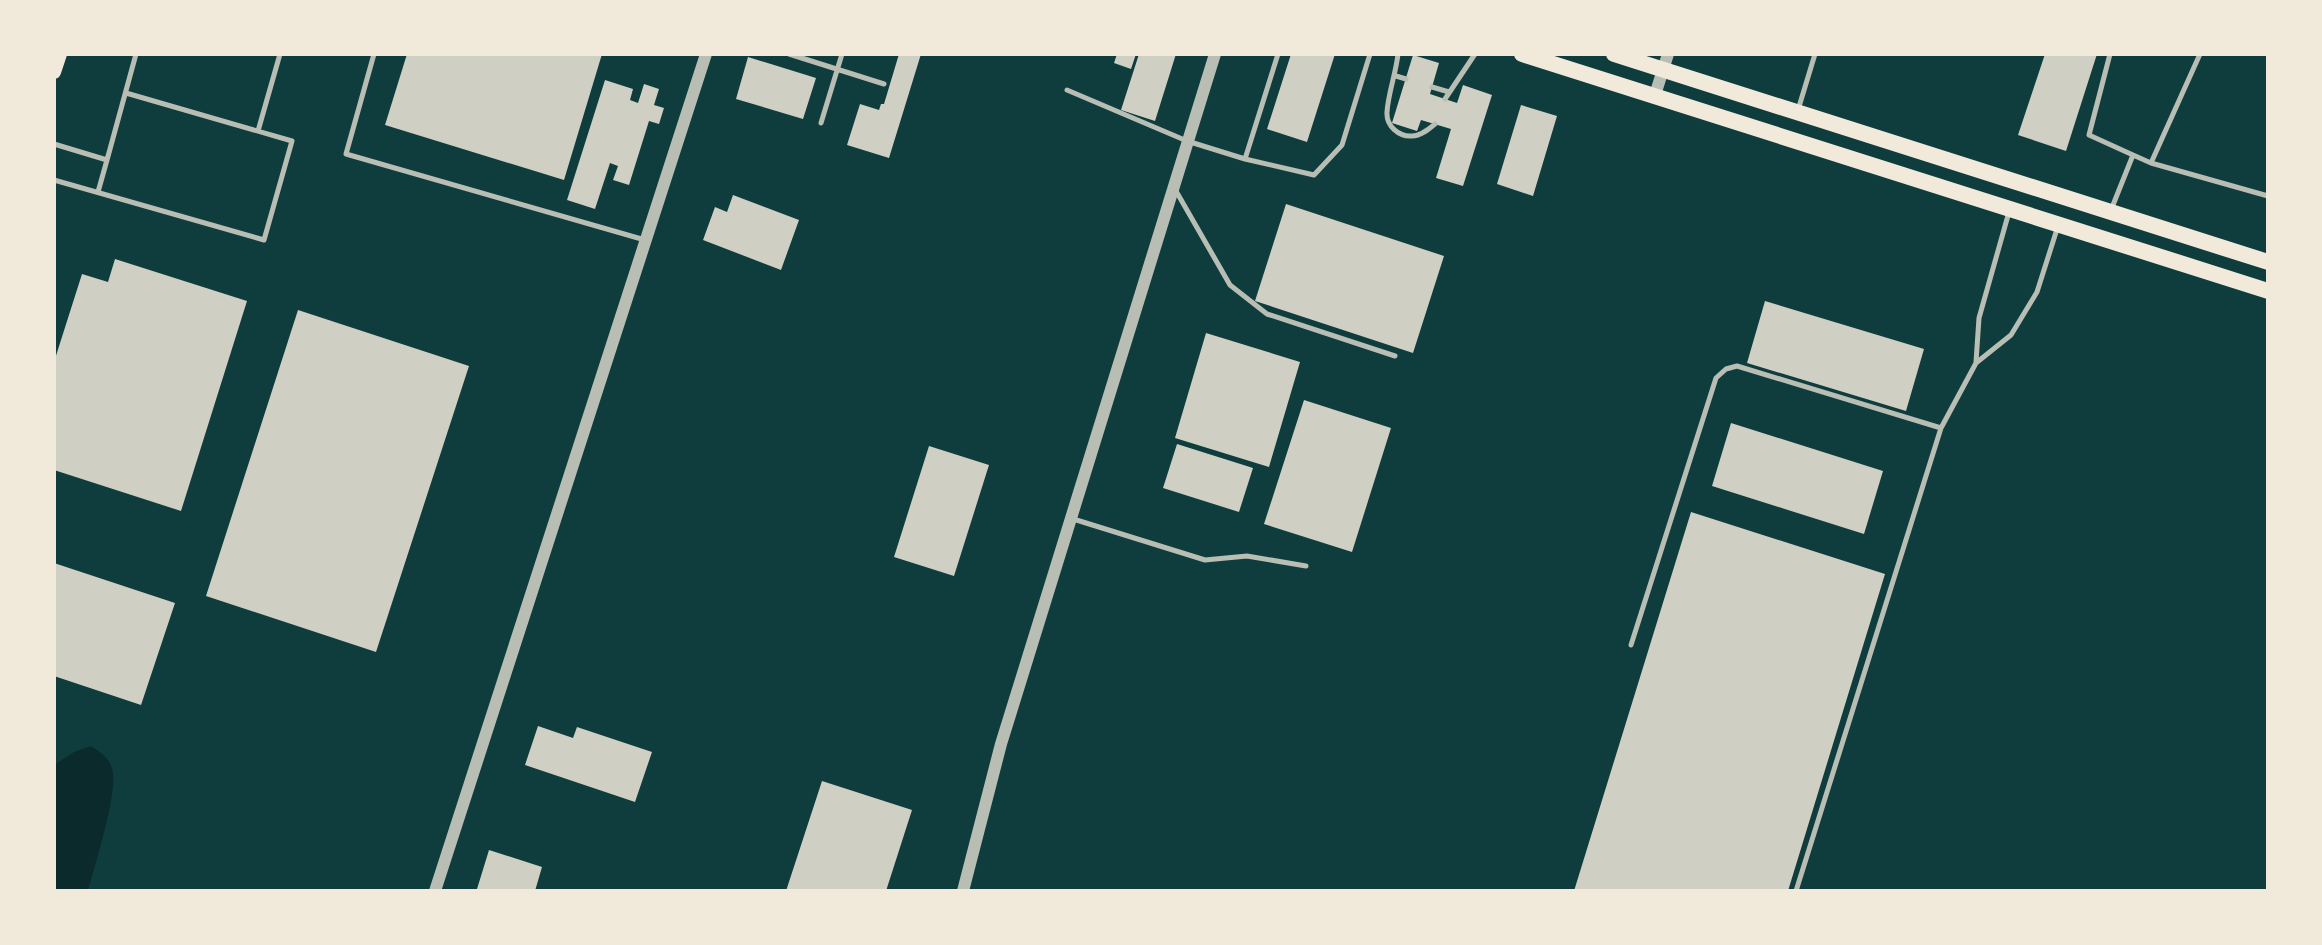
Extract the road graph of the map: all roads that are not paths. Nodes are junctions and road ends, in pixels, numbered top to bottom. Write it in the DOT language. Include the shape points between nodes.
graph roads {
  1 [pos="60,54"];
  2 [pos="136,54"];
  3 [pos="280,54"];
  4 [pos="374,54"];
  5 [pos="706,54"];
  6 [pos="789,54"];
  7 [pos="842,54"];
  8 [pos="1215,54"];
  9 [pos="1278,54"];
  10 [pos="1370,54"];
  11 [pos="1398,54"];
  12 [pos="1475,54"];
  13 [pos="1522,54"];
  14 [pos="1614,54"];
  15 [pos="1815,54"];
  16 [pos="2110,54"];
  17 [pos="2200,54"];
  18 [pos="1666,62"];
  19 [pos="838,69"];
  20 [pos="54,72"];
  21 [pos="1396,76"];
  22 [pos="1406,79"];
  23 [pos="884,84"];
  24 [pos="1432,87"];
  25 [pos="1067,90"];
  26 [pos="1449,92"];
  27 [pos="126,93"];
  28 [pos="1655,95"];
  29 [pos="1445,99"];
  30 [pos="1797,112"];
  31 [pos="821,123"];
  32 [pos="1435,124"];
  33 [pos="258,131"];
  34 [pos="1187,141"];
  35 [pos="54,144"];
  36 [pos="2133,155"];
  37 [pos="1245,159"];
  38 [pos="107,160"];
  39 [pos="2151,163"];
  40 [pos="54,180"];
  41 [pos="1173,187"];
  42 [pos="98,192"];
  43 [pos="2268,196"];
  44 [pos="2010,210"];
  45 [pos="2110,212"];
  46 [pos="2058,225"];
  47 [pos="646,240"];
  48 [pos="2268,262"];
  49 [pos="2268,291"];
  50 [pos="1395,356"];
  51 [pos="1976,363"];
  52 [pos="1941,428"];
  53 [pos="1069,518"];
  54 [pos="1306,566"];
  55 [pos="1631,645"];
  56 [pos="435,891"];
  57 [pos="963,891"];
  58 [pos="1796,891"];
  1 -- 20 [label="main road"];
  2 -- 27 [label="lane"];
  3 -- 33 [label="lane"];
  4 -- 47 [label="lane" via="346,154"];
  5 -- 47 [label="street"];
  6 -- 19 [label="lane"];
  7 -- 19 [label="lane"];
  8 -- 34 [label="street"];
  9 -- 37 [label="lane"];
  10 -- 37 [label="lane" via="1342,145 1314,175"];
  11 -- 21 [label="lane"];
  12 -- 26 [label="lane"];
  13 -- 28 [label="main road"];
  14 -- 18 [label="main road"];
  15 -- 30 [label="lane"];
  16 -- 36 [label="lane" via="2089,135"];
  17 -- 39 [label="lane"];
  18 -- 28 [label="street"];
  18 -- 30 [label="main road"];
  19 -- 23 [label="lane"];
  19 -- 31 [label="lane"];
  21 -- 22 [label="lane"];
  21 -- 32 [label="lane" via="1387,113 1390,125 1413,136"];
  24 -- 26 [label="lane"];
  25 -- 34 [label="lane"];
  26 -- 29 [label="lane"];
  27 -- 33 [label="lane"];
  27 -- 38 [label="lane"];
  28 -- 44 [label="main road"];
  30 -- 45 [label="main road"];
  33 -- 42 [label="lane" via="292,141 264,240"];
  34 -- 37 [label="lane"];
  34 -- 41 [label="street"];
  35 -- 38 [label="lane"];
  36 -- 39 [label="lane"];
  36 -- 45 [label="lane"];
  38 -- 42 [label="lane"];
  39 -- 43 [label="lane"];
  40 -- 42 [label="lane"];
  41 -- 50 [label="lane" via="1230,285 1267,314"];
  41 -- 53 [label="street"];
  44 -- 46 [label="main road"];
  44 -- 51 [label="lane" via="1979,318"];
  45 -- 48 [label="main road"];
  46 -- 49 [label="main road"];
  46 -- 51 [label="lane" via="2037,292 2011,335"];
  47 -- 56 [label="street"];
  51 -- 52 [label="lane"];
  52 -- 55 [label="lane" via="1737,366 1726,369 1716,378"];
  52 -- 58 [label="lane"];
  53 -- 54 [label="lane" via="1205,560 1247,556"];
  53 -- 57 [label="street" via="990,780"];
}
